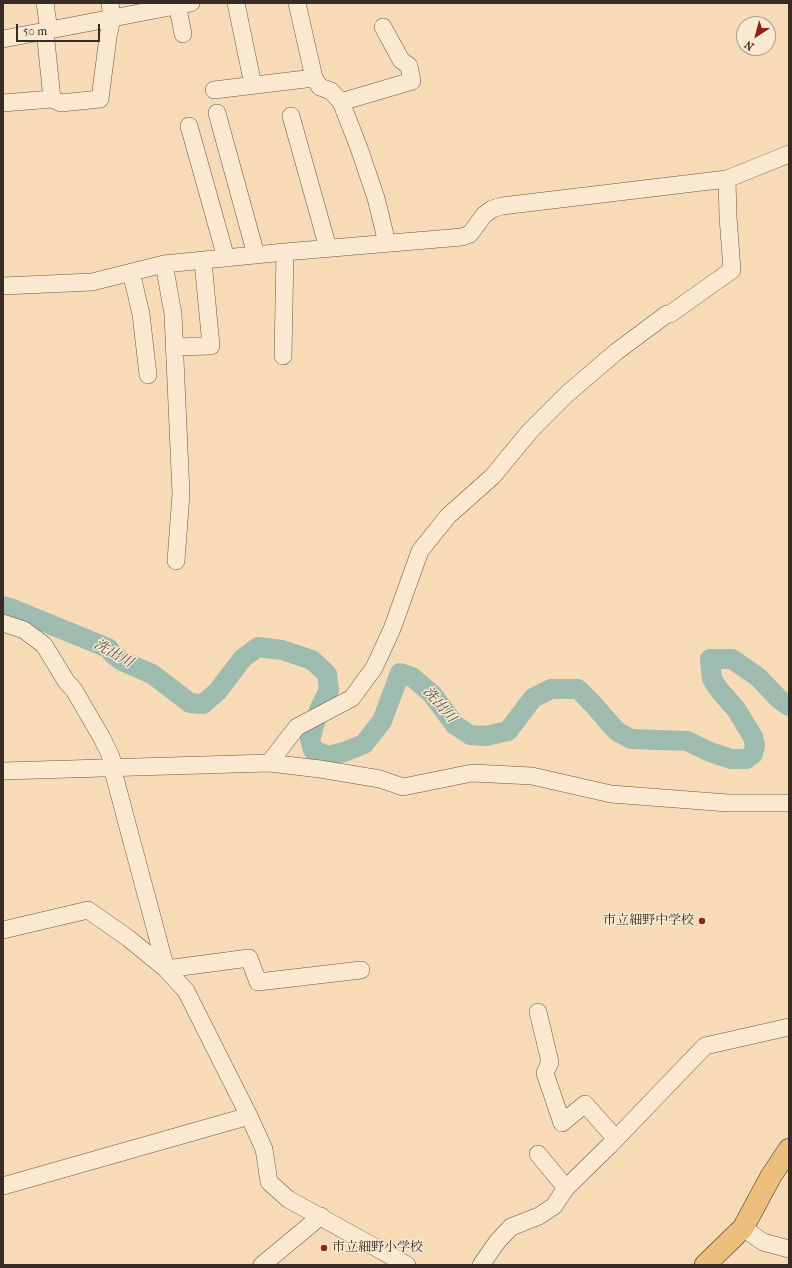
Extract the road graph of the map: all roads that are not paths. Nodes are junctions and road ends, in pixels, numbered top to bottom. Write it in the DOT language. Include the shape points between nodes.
graph roads {
  1 [pos="45,3"];
  2 [pos="236,3"];
  3 [pos="297,3"];
  4 [pos="182,4"];
  5 [pos="111,11"];
  6 [pos="383,27"];
  7 [pos="47,31"];
  8 [pos="183,34"];
  9 [pos="3,38"];
  10 [pos="314,78"];
  11 [pos="253,85"];
  12 [pos="214,90"];
  13 [pos="52,99"];
  14 [pos="341,102"];
  15 [pos="3,103"];
  16 [pos="217,113"];
  17 [pos="291,116"];
  18 [pos="189,126"];
  19 [pos="789,154"];
  20 [pos="727,179"];
  21 [pos="387,244"];
  22 [pos="328,248"];
  23 [pos="285,252"];
  24 [pos="256,255"];
  25 [pos="226,258"];
  26 [pos="203,260"];
  27 [pos="164,264"];
  28 [pos="130,272"];
  29 [pos="3,286"];
  30 [pos="174,347"];
  31 [pos="284,356"];
  32 [pos="148,375"];
  33 [pos="176,561"];
  34 [pos="3,623"];
  35 [pos="269,763"];
  36 [pos="114,767"];
  37 [pos="3,770"];
  38 [pos="789,803"];
  39 [pos="3,930"];
  40 [pos="166,969"];
  41 [pos="361,970"];
  42 [pos="538,1012"];
  43 [pos="789,1027"];
  44 [pos="249,1116"];
  45 [pos="616,1139"];
  46 [pos="789,1149"];
  47 [pos="538,1154"];
  48 [pos="3,1186"];
  49 [pos="566,1188"];
  50 [pos="321,1216"];
  51 [pos="743,1228"];
  52 [pos="789,1249"];
  53 [pos="262,1265"];
  54 [pos="407,1265"];
  55 [pos="481,1265"];
  56 [pos="705,1265"];
  1 -- 7 [label="street"];
  2 -- 11 [label="street"];
  3 -- 10 [label="street"];
  4 -- 5 [label="street"];
  4 -- 8 [label="street"];
  5 -- 7 [label="street"];
  5 -- 13 [label="street" via="100,99 61,103"];
  6 -- 14 [label="street" via="401,60 409,66 412,81"];
  7 -- 9 [label="street"];
  7 -- 13 [label="street"];
  10 -- 11 [label="street"];
  10 -- 14 [label="street" via="320,87 331,91"];
  11 -- 12 [label="street"];
  13 -- 15 [label="street"];
  14 -- 21 [label="street" via="376,198"];
  16 -- 24 [label="street"];
  17 -- 22 [label="street"];
  18 -- 25 [label="street"];
  19 -- 20 [label="street"];
  20 -- 21 [label="street" via="502,206 484,215 470,234 462,237"];
  20 -- 35 [label="street" via="732,270 616,352 567,394 530,431 493,476 448,516 420,551 392,629 374,668 352,698 297,727"];
  21 -- 22 [label="street"];
  22 -- 23 [label="street"];
  23 -- 24 [label="street"];
  23 -- 31 [label="street"];
  24 -- 25 [label="street"];
  25 -- 26 [label="street"];
  26 -- 27 [label="street"];
  26 -- 30 [label="street" via="211,346"];
  27 -- 28 [label="street"];
  27 -- 30 [label="street" via="173,314"];
  28 -- 29 [label="street" via="92,282"];
  28 -- 32 [label="street" via="141,314"];
  30 -- 33 [label="street" via="181,494"];
  34 -- 36 [label="street" via="24,630 44,645 102,738"];
  35 -- 36 [label="street"];
  35 -- 38 [label="street" via="320,768 380,779 403,787 472,773 532,776 611,794 728,803"];
  36 -- 37 [label="street"];
  36 -- 40 [label="street"];
  39 -- 40 [label="street" via="88,910"];
  40 -- 41 [label="street" via="248,958 258,982"];
  40 -- 44 [label="street" via="186,991"];
  42 -- 45 [label="street" via="550,1062 545,1072 562,1123 585,1104"];
  43 -- 45 [label="street" via="705,1046"];
  44 -- 48 [label="street"];
  44 -- 50 [label="street" via="264,1149 269,1182 288,1199"];
  45 -- 49 [label="street"];
  46 -- 51 [label="main road"];
  47 -- 49 [label="street"];
  49 -- 55 [label="street" via="554,1206 539,1216 511,1227"];
  50 -- 53 [label="street"];
  50 -- 54 [label="street"];
  51 -- 52 [label="street" via="763,1242"];
  51 -- 56 [label="main road"];
}
